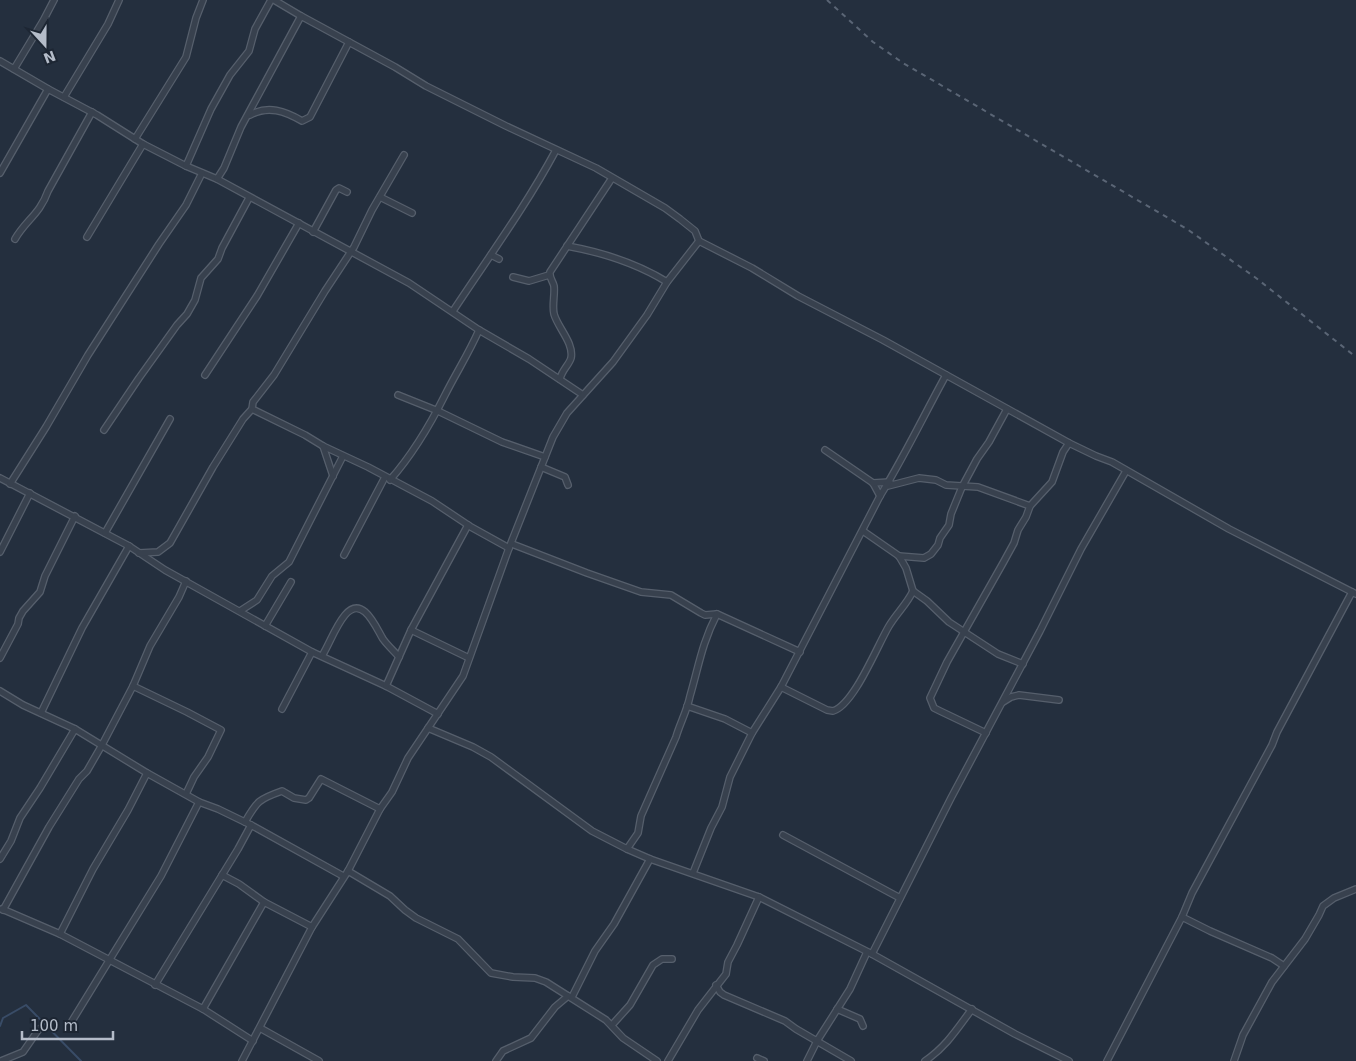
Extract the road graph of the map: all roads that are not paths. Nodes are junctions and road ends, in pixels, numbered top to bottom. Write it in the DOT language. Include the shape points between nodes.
graph roads {
  1 [pos="54,0"];
  2 [pos="118,0"];
  3 [pos="204,0"];
  4 [pos="272,0"];
  5 [pos="301,16"];
  6 [pos="349,42"];
  7 [pos="0,61"];
  8 [pos="14,69"];
  9 [pos="48,89"];
  10 [pos="64,97"];
  11 [pos="92,112"];
  12 [pos="248,116"];
  13 [pos="135,139"];
  14 [pos="143,144"];
  15 [pos="556,150"];
  16 [pos="404,154"];
  17 [pos="186,166"];
  18 [pos="0,173"];
  19 [pos="202,173"];
  20 [pos="612,178"];
  21 [pos="217,179"];
  22 [pos="347,192"];
  23 [pos="380,197"];
  24 [pos="250,198"];
  25 [pos="412,213"];
  26 [pos="299,224"];
  27 [pos="313,232"];
  28 [pos="87,237"];
  29 [pos="15,239"];
  30 [pos="699,241"];
  31 [pos="567,246"];
  32 [pos="351,252"];
  33 [pos="490,255"];
  34 [pos="499,259"];
  35 [pos="549,275"];
  36 [pos="513,277"];
  37 [pos="667,282"];
  38 [pos="452,311"];
  39 [pos="479,330"];
  40 [pos="205,375"];
  41 [pos="946,375"];
  42 [pos="560,379"];
  43 [pos="398,395"];
  44 [pos="583,395"];
  45 [pos="252,409"];
  46 [pos="1007,409"];
  47 [pos="438,411"];
  48 [pos="170,419"];
  49 [pos="104,430"];
  50 [pos="1069,443"];
  51 [pos="323,446"];
  52 [pos="824,450"];
  53 [pos="344,456"];
  54 [pos="545,456"];
  55 [pos="541,467"];
  56 [pos="1126,471"];
  57 [pos="333,476"];
  58 [pos="0,478"];
  59 [pos="388,478"];
  60 [pos="873,483"];
  61 [pos="10,484"];
  62 [pos="568,484"];
  63 [pos="888,484"];
  64 [pos="962,487"];
  65 [pos="30,494"];
  66 [pos="880,496"];
  67 [pos="1030,506"];
  68 [pos="75,516"];
  69 [pos="468,525"];
  70 [pos="864,531"];
  71 [pos="105,533"];
  72 [pos="128,546"];
  73 [pos="510,546"];
  74 [pos="0,552"];
  75 [pos="139,553"];
  76 [pos="344,555"];
  77 [pos="899,556"];
  78 [pos="186,580"];
  79 [pos="291,582"];
  80 [pos="914,591"];
  81 [pos="1354,593"];
  82 [pos="240,611"];
  83 [pos="717,614"];
  84 [pos="265,626"];
  85 [pos="411,630"];
  86 [pos="963,633"];
  87 [pos="312,652"];
  88 [pos="800,652"];
  89 [pos="322,656"];
  90 [pos="399,657"];
  91 [pos="0,658"];
  92 [pos="469,658"];
  93 [pos="1023,664"];
  94 [pos="133,686"];
  95 [pos="386,686"];
  96 [pos="781,687"];
  97 [pos="0,691"];
  98 [pos="1059,700"];
  99 [pos="1002,703"];
  100 [pos="687,706"];
  101 [pos="282,709"];
  102 [pos="41,713"];
  103 [pos="438,714"];
  104 [pos="428,728"];
  105 [pos="75,730"];
  106 [pos="752,733"];
  107 [pos="986,733"];
  108 [pos="102,745"];
  109 [pos="147,773"];
  110 [pos="186,794"];
  111 [pos="199,802"];
  112 [pos="380,809"];
  113 [pos="248,824"];
  114 [pos="783,835"];
  115 [pos="627,849"];
  116 [pos="650,858"];
  117 [pos="0,859"];
  118 [pos="693,873"];
  119 [pos="345,874"];
  120 [pos="222,875"];
  121 [pos="1356,889"];
  122 [pos="759,896"];
  123 [pos="900,898"];
  124 [pos="264,902"];
  125 [pos="2,909"];
  126 [pos="1182,917"];
  127 [pos="312,927"];
  128 [pos="60,934"];
  129 [pos="869,953"];
  130 [pos="672,959"];
  131 [pos="110,961"];
  132 [pos="1284,966"];
  133 [pos="155,984"];
  134 [pos="716,985"];
  135 [pos="570,997"];
  136 [pos="203,1009"];
  137 [pos="837,1009"];
  138 [pos="972,1009"];
  139 [pos="72,1021"];
  140 [pos="612,1025"];
  141 [pos="863,1026"];
  142 [pos="260,1028"];
  143 [pos="39,1029"];
  144 [pos="817,1040"];
  145 [pos="253,1041"];
  146 [pos="757,1058"];
  147 [pos="1,1061"];
  148 [pos="242,1061"];
  149 [pos="319,1061"];
  150 [pos="496,1061"];
  151 [pos="657,1061"];
  152 [pos="668,1061"];
  153 [pos="764,1061"];
  154 [pos="807,1061"];
  155 [pos="851,1061"];
  156 [pos="925,1061"];
  157 [pos="1069,1061"];
  158 [pos="1107,1061"];
  159 [pos="1234,1061"];
  1 -- 8 [label="street"];
  2 -- 10 [label="street" via="108,24"];
  3 -- 13 [label="street" via="186,57"];
  4 -- 5 [label="street"];
  4 -- 17 [label="street" via="255,29 248,51 230,75 212,109"];
  5 -- 6 [label="street"];
  5 -- 12 [label="street"];
  6 -- 12 [label="street" via="306,120 302,122 269,108"];
  6 -- 15 [label="street" via="426,86"];
  7 -- 8 [label="street"];
  8 -- 9 [label="street"];
  9 -- 10 [label="street"];
  9 -- 18 [label="street"];
  10 -- 11 [label="street"];
  11 -- 13 [label="street"];
  11 -- 29 [label="street" via="43,204"];
  12 -- 21 [label="street"];
  13 -- 14 [label="street"];
  14 -- 17 [label="street"];
  14 -- 28 [label="street"];
  15 -- 20 [label="street"];
  15 -- 33 [label="street"];
  16 -- 23 [label="street"];
  17 -- 19 [label="street"];
  19 -- 21 [label="street"];
  19 -- 61 [label="street" via="186,205 88,355"];
  20 -- 30 [label="street" via="665,208 695,231"];
  20 -- 31 [label="street"];
  21 -- 24 [label="street"];
  22 -- 27 [label="street" via="339,188 336,190"];
  23 -- 25 [label="street"];
  23 -- 32 [label="street"];
  24 -- 26 [label="street"];
  24 -- 49 [label="street" via="218,260 201,278 187,314"];
  26 -- 27 [label="street"];
  26 -- 40 [label="street"];
  27 -- 32 [label="street"];
  30 -- 37 [label="street"];
  30 -- 41 [label="street"];
  31 -- 35 [label="street"];
  31 -- 37 [label="street" via="598,253 645,270"];
  32 -- 38 [label="street"];
  32 -- 45 [label="street" via="253,402"];
  33 -- 34 [label="street"];
  33 -- 38 [label="street"];
  35 -- 36 [label="street" via="529,280"];
  35 -- 42 [label="street" via="554,286 555,316 571,356"];
  37 -- 44 [label="street" via="613,362"];
  38 -- 39 [label="street"];
  39 -- 42 [label="street"];
  39 -- 47 [label="street"];
  41 -- 46 [label="street"];
  41 -- 63 [label="street"];
  42 -- 44 [label="street"];
  43 -- 47 [label="street"];
  44 -- 54 [label="street" via="567,413"];
  45 -- 51 [label="street"];
  45 -- 75 [label="street" via="213,467 170,543 158,552"];
  46 -- 50 [label="street"];
  46 -- 64 [label="street"];
  47 -- 54 [label="street" via="502,442"];
  47 -- 59 [label="street" via="409,456"];
  48 -- 71 [label="street"];
  50 -- 56 [label="street"];
  50 -- 67 [label="street" via="1052,482"];
  51 -- 53 [label="street"];
  51 -- 57 [label="street"];
  52 -- 60 [label="street"];
  53 -- 57 [label="street"];
  53 -- 59 [label="street"];
  54 -- 55 [label="street"];
  55 -- 62 [label="street" via="565,477"];
  55 -- 73 [label="street"];
  56 -- 81 [label="street" via="1229,529"];
  56 -- 93 [label="street" via="1081,549"];
  57 -- 82 [label="street" via="289,562 272,576 257,600"];
  58 -- 61 [label="street"];
  59 -- 69 [label="street"];
  59 -- 76 [label="street"];
  60 -- 63 [label="street"];
  60 -- 66 [label="street"];
  61 -- 65 [label="street"];
  63 -- 64 [label="street" via="919,478"];
  63 -- 66 [label="street"];
  64 -- 67 [label="street" via="972,485"];
  64 -- 77 [label="street" via="949,525 931,554 924,558"];
  65 -- 68 [label="street"];
  65 -- 74 [label="street"];
  66 -- 70 [label="street"];
  67 -- 86 [label="street" via="1014,543"];
  68 -- 71 [label="street"];
  68 -- 91 [label="street" via="44,576 40,592 23,611"];
  69 -- 73 [label="street"];
  69 -- 85 [label="street"];
  70 -- 77 [label="street"];
  70 -- 88 [label="street"];
  71 -- 72 [label="street"];
  72 -- 75 [label="street"];
  72 -- 102 [label="street" via="82,628"];
  73 -- 83 [label="street" via="641,592 671,595 705,615"];
  73 -- 92 [label="street"];
  75 -- 78 [label="street"];
  77 -- 80 [label="street"];
  78 -- 82 [label="street"];
  78 -- 94 [label="street" via="150,646"];
  79 -- 84 [label="street"];
  80 -- 86 [label="street"];
  80 -- 96 [label="street" via="889,626 878,651 844,705 833,711 826,710"];
  81 -- 126 [label="street" via="1277,732"];
  82 -- 84 [label="street"];
  83 -- 88 [label="street"];
  83 -- 100 [label="street" via="701,652"];
  84 -- 87 [label="street"];
  85 -- 90 [label="street"];
  85 -- 92 [label="street"];
  86 -- 93 [label="street" via="998,654"];
  86 -- 107 [label="street" via="930,698 934,708"];
  87 -- 89 [label="street"];
  87 -- 101 [label="street"];
  88 -- 96 [label="street"];
  89 -- 90 [label="street" via="344,617 355,610 370,616 386,644"];
  89 -- 95 [label="street"];
  90 -- 95 [label="street"];
  92 -- 103 [label="street" via="463,676"];
  93 -- 99 [label="street"];
  94 -- 108 [label="street"];
  94 -- 110 [label="street" via="221,730"];
  95 -- 103 [label="street"];
  96 -- 106 [label="street"];
  97 -- 102 [label="street"];
  98 -- 99 [label="street" via="1018,695"];
  99 -- 107 [label="street"];
  100 -- 106 [label="street" via="725,719"];
  100 -- 115 [label="street" via="641,816 638,833"];
  102 -- 105 [label="street"];
  103 -- 104 [label="street"];
  104 -- 112 [label="street"];
  104 -- 115 [label="street" via="491,757 592,831"];
  105 -- 108 [label="street"];
  105 -- 117 [label="street" via="20,818"];
  106 -- 118 [label="street" via="730,777 722,807"];
  107 -- 123 [label="street"];
  108 -- 109 [label="street"];
  108 -- 125 [label="street" via="49,827"];
  109 -- 110 [label="street"];
  109 -- 128 [label="street"];
  110 -- 111 [label="street"];
  111 -- 113 [label="street"];
  111 -- 131 [label="street" via="161,876"];
  112 -- 113 [label="street" via="322,779 306,800 282,791 264,797 254,807"];
  112 -- 119 [label="street"];
  113 -- 119 [label="street"];
  113 -- 120 [label="street"];
  114 -- 123 [label="street"];
  115 -- 116 [label="street"];
  116 -- 118 [label="street"];
  116 -- 135 [label="street"];
  118 -- 122 [label="street"];
  119 -- 127 [label="street"];
  119 -- 135 [label="street" via="390,896 416,918 458,939 491,973 535,978"];
  120 -- 124 [label="street"];
  120 -- 133 [label="street"];
  121 -- 132 [label="street" via="1323,906 1305,939"];
  122 -- 129 [label="street"];
  122 -- 134 [label="street" via="728,962 726,974"];
  123 -- 129 [label="street"];
  124 -- 127 [label="street"];
  124 -- 136 [label="street"];
  125 -- 128 [label="street"];
  126 -- 132 [label="street"];
  126 -- 158 [label="street"];
  127 -- 142 [label="street"];
  128 -- 131 [label="street"];
  129 -- 137 [label="street"];
  129 -- 138 [label="street"];
  130 -- 140 [label="street" via="662,958 653,965 630,1005"];
  131 -- 133 [label="street"];
  131 -- 139 [label="street"];
  132 -- 159 [label="street" via="1256,1009"];
  133 -- 136 [label="street"];
  134 -- 144 [label="street" via="724,995 785,1021"];
  134 -- 152 [label="street"];
  135 -- 140 [label="street"];
  135 -- 150 [label="street" via="555,1007 531,1038 503,1052"];
  136 -- 145 [label="street"];
  137 -- 141 [label="street" via="860,1019"];
  137 -- 144 [label="street"];
  138 -- 156 [label="street" via="949,1042"];
  138 -- 157 [label="street"];
  140 -- 151 [label="street" via="623,1038"];
  142 -- 145 [label="street"];
  142 -- 149 [label="street"];
  143 -- 147 [label="street" via="23,1052"];
  144 -- 154 [label="street"];
  144 -- 155 [label="street"];
  145 -- 148 [label="street"];
  146 -- 153 [label="street"];
}
